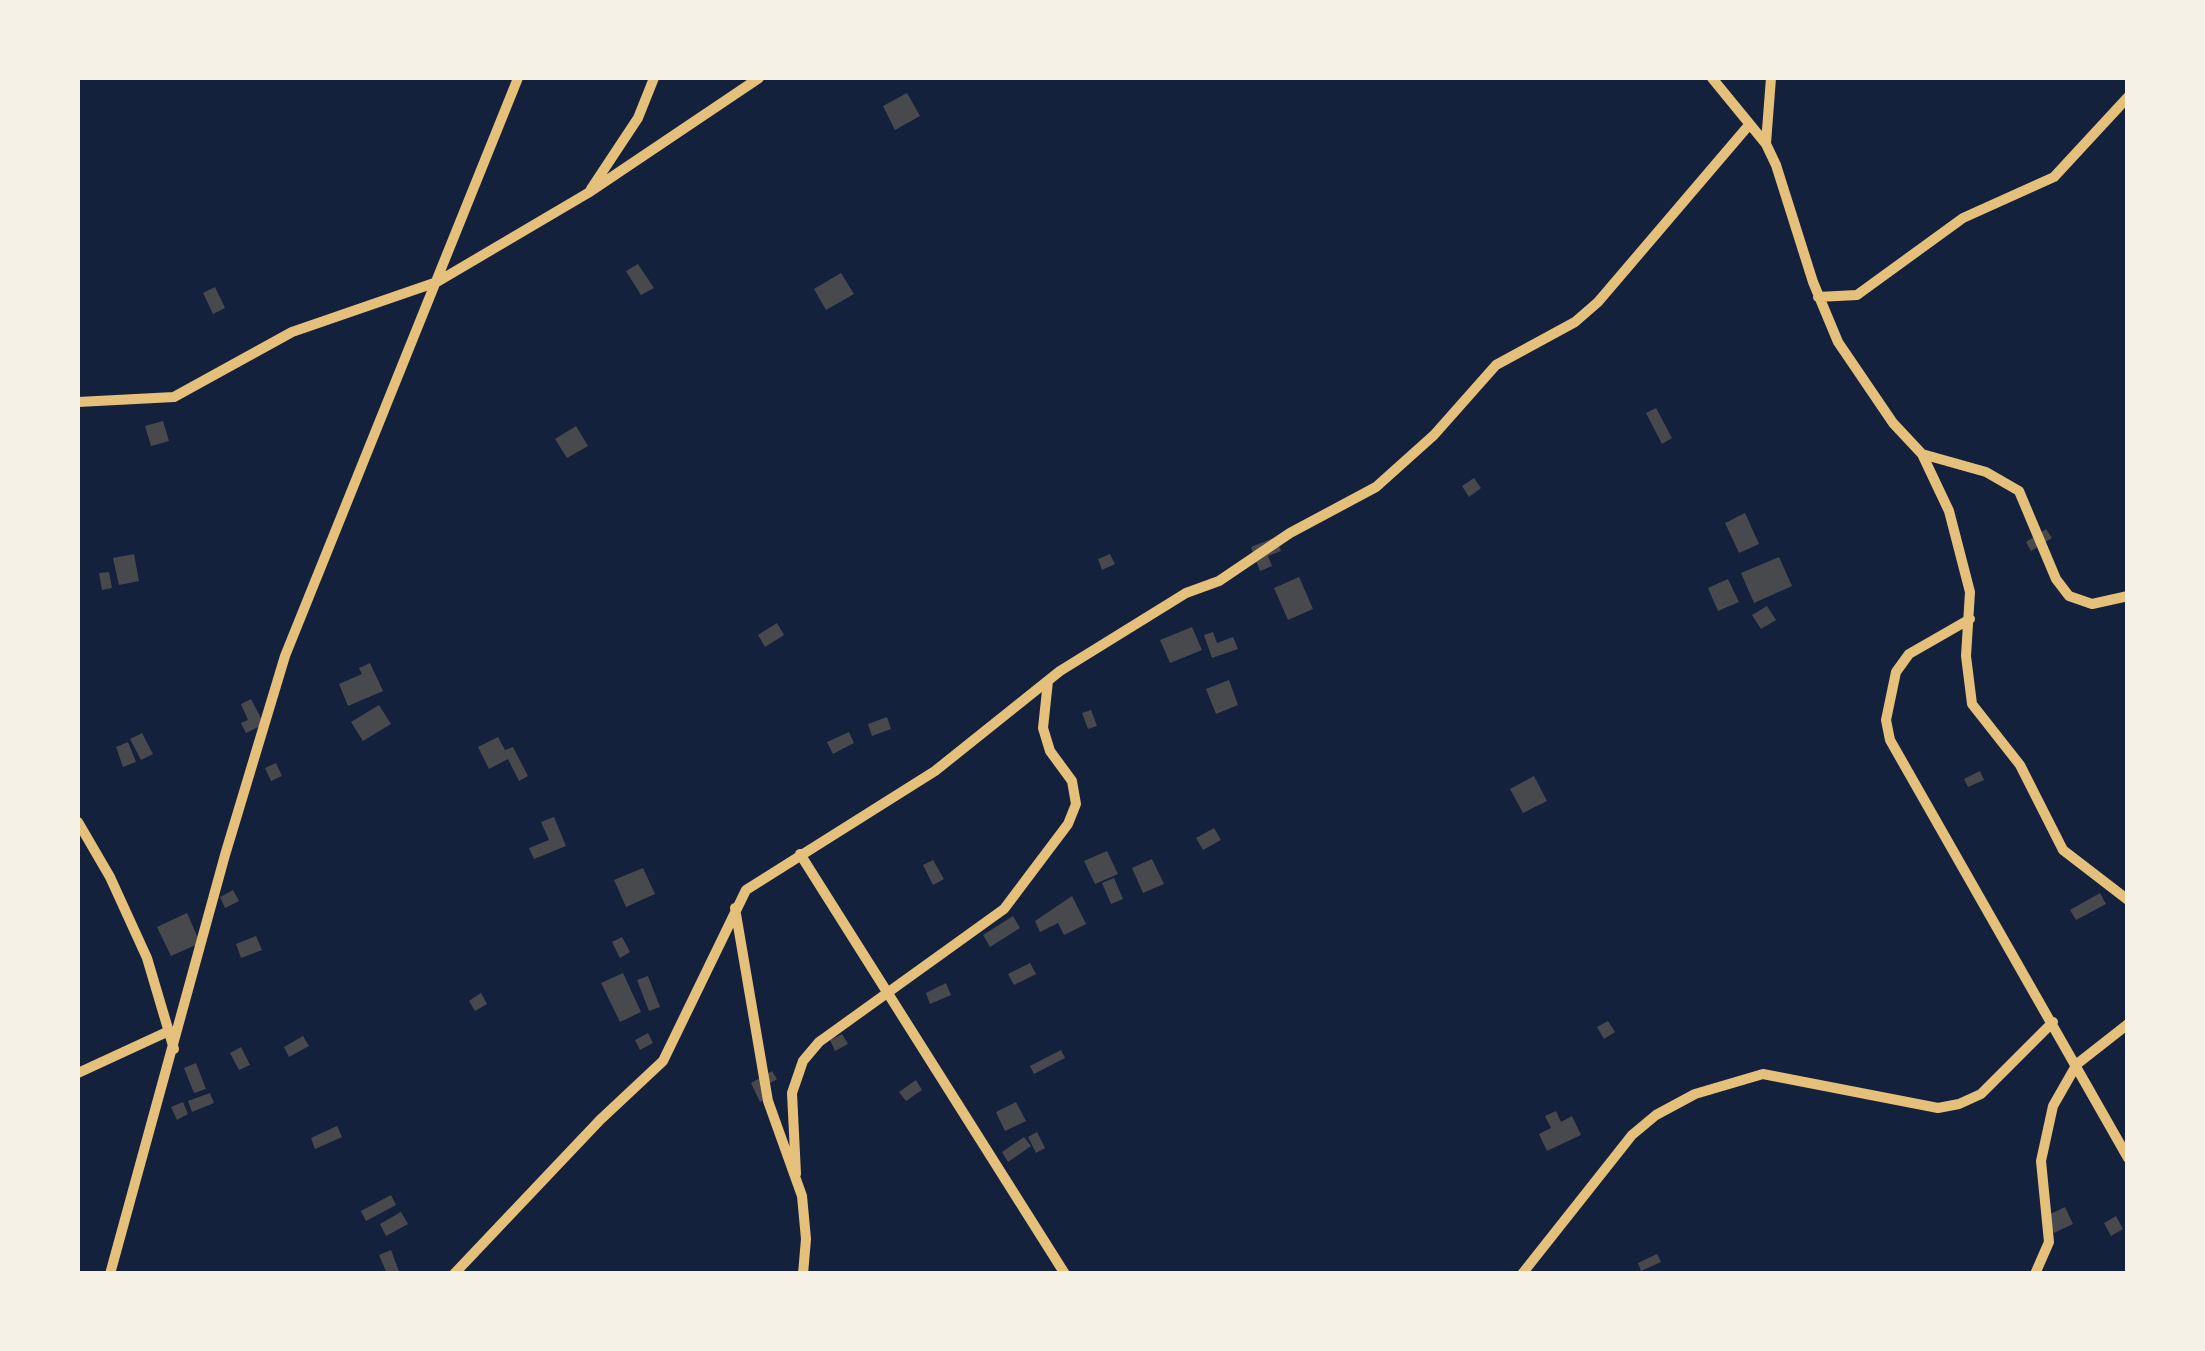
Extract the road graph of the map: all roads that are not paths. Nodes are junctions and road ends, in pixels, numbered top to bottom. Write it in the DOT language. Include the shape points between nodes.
graph roads {
  1 [pos="518,78"];
  2 [pos="654,78"];
  3 [pos="759,78"];
  4 [pos="1712,78"];
  5 [pos="1771,78"];
  6 [pos="2128,97"];
  7 [pos="1749,125"];
  8 [pos="1766,144"];
  9 [pos="588,193"];
  10 [pos="437,282"];
  11 [pos="1818,297"];
  12 [pos="78,402"];
  13 [pos="1922,454"];
  14 [pos="2128,596"];
  15 [pos="1970,619"];
  16 [pos="1048,680"];
  17 [pos="78,822"];
  18 [pos="800,854"];
  19 [pos="2128,900"];
  20 [pos="735,907"];
  21 [pos="889,990"];
  22 [pos="2053,1022"];
  23 [pos="2128,1024"];
  24 [pos="168,1031"];
  25 [pos="174,1050"];
  26 [pos="2077,1064"];
  27 [pos="78,1073"];
  28 [pos="2128,1158"];
  29 [pos="796,1174"];
  30 [pos="110,1274"];
  31 [pos="454,1274"];
  32 [pos="803,1274"];
  33 [pos="1065,1274"];
  34 [pos="1522,1274"];
  35 [pos="2035,1274"];
  1 -- 10 [label="street"];
  2 -- 9 [label="street" via="638,118"];
  3 -- 9 [label="street"];
  4 -- 7 [label="street"];
  5 -- 8 [label="street"];
  6 -- 11 [label="street" via="2046,183 1963,218 1857,295"];
  7 -- 8 [label="street"];
  7 -- 16 [label="street" via="1598,302 1496,365 1376,487"];
  8 -- 11 [label="street"];
  9 -- 10 [label="street"];
  10 -- 12 [label="street" via="292,332 174,398"];
  10 -- 25 [label="street" via="286,656"];
  11 -- 13 [label="street" via="1838,342"];
  13 -- 14 [label="street" via="1986,472 2019,490 2056,580 2070,596 2092,604"];
  13 -- 15 [label="street" via="1953,526"];
  15 -- 19 [label="street" via="1968,685 1978,714 2020,765 2063,850"];
  15 -- 22 [label="street" via="1909,654 1896,672 1886,720 1890,740"];
  16 -- 18 [label="street" via="935,771"];
  16 -- 21 [label="street" via="1043,728 1072,781 1076,804 1068,824 1004,908"];
  17 -- 24 [label="street" via="147,958"];
  18 -- 20 [label="street" via="758,880"];
  18 -- 21 [label="street"];
  20 -- 29 [label="street" via="768,1101"];
  20 -- 31 [label="street" via="663,1061"];
  21 -- 29 [label="street" via="820,1042 794,1077"];
  21 -- 33 [label="street"];
  22 -- 26 [label="street"];
  22 -- 34 [label="street" via="1981,1094 1960,1104 1938,1108 1762,1074 1695,1094 1632,1135"];
  23 -- 26 [label="street"];
  24 -- 25 [label="street"];
  24 -- 27 [label="street"];
  25 -- 30 [label="street"];
  26 -- 28 [label="street"];
  26 -- 35 [label="street" via="2046,1131 2040,1161 2048,1242"];
  29 -- 32 [label="street" via="805,1217"];
}
